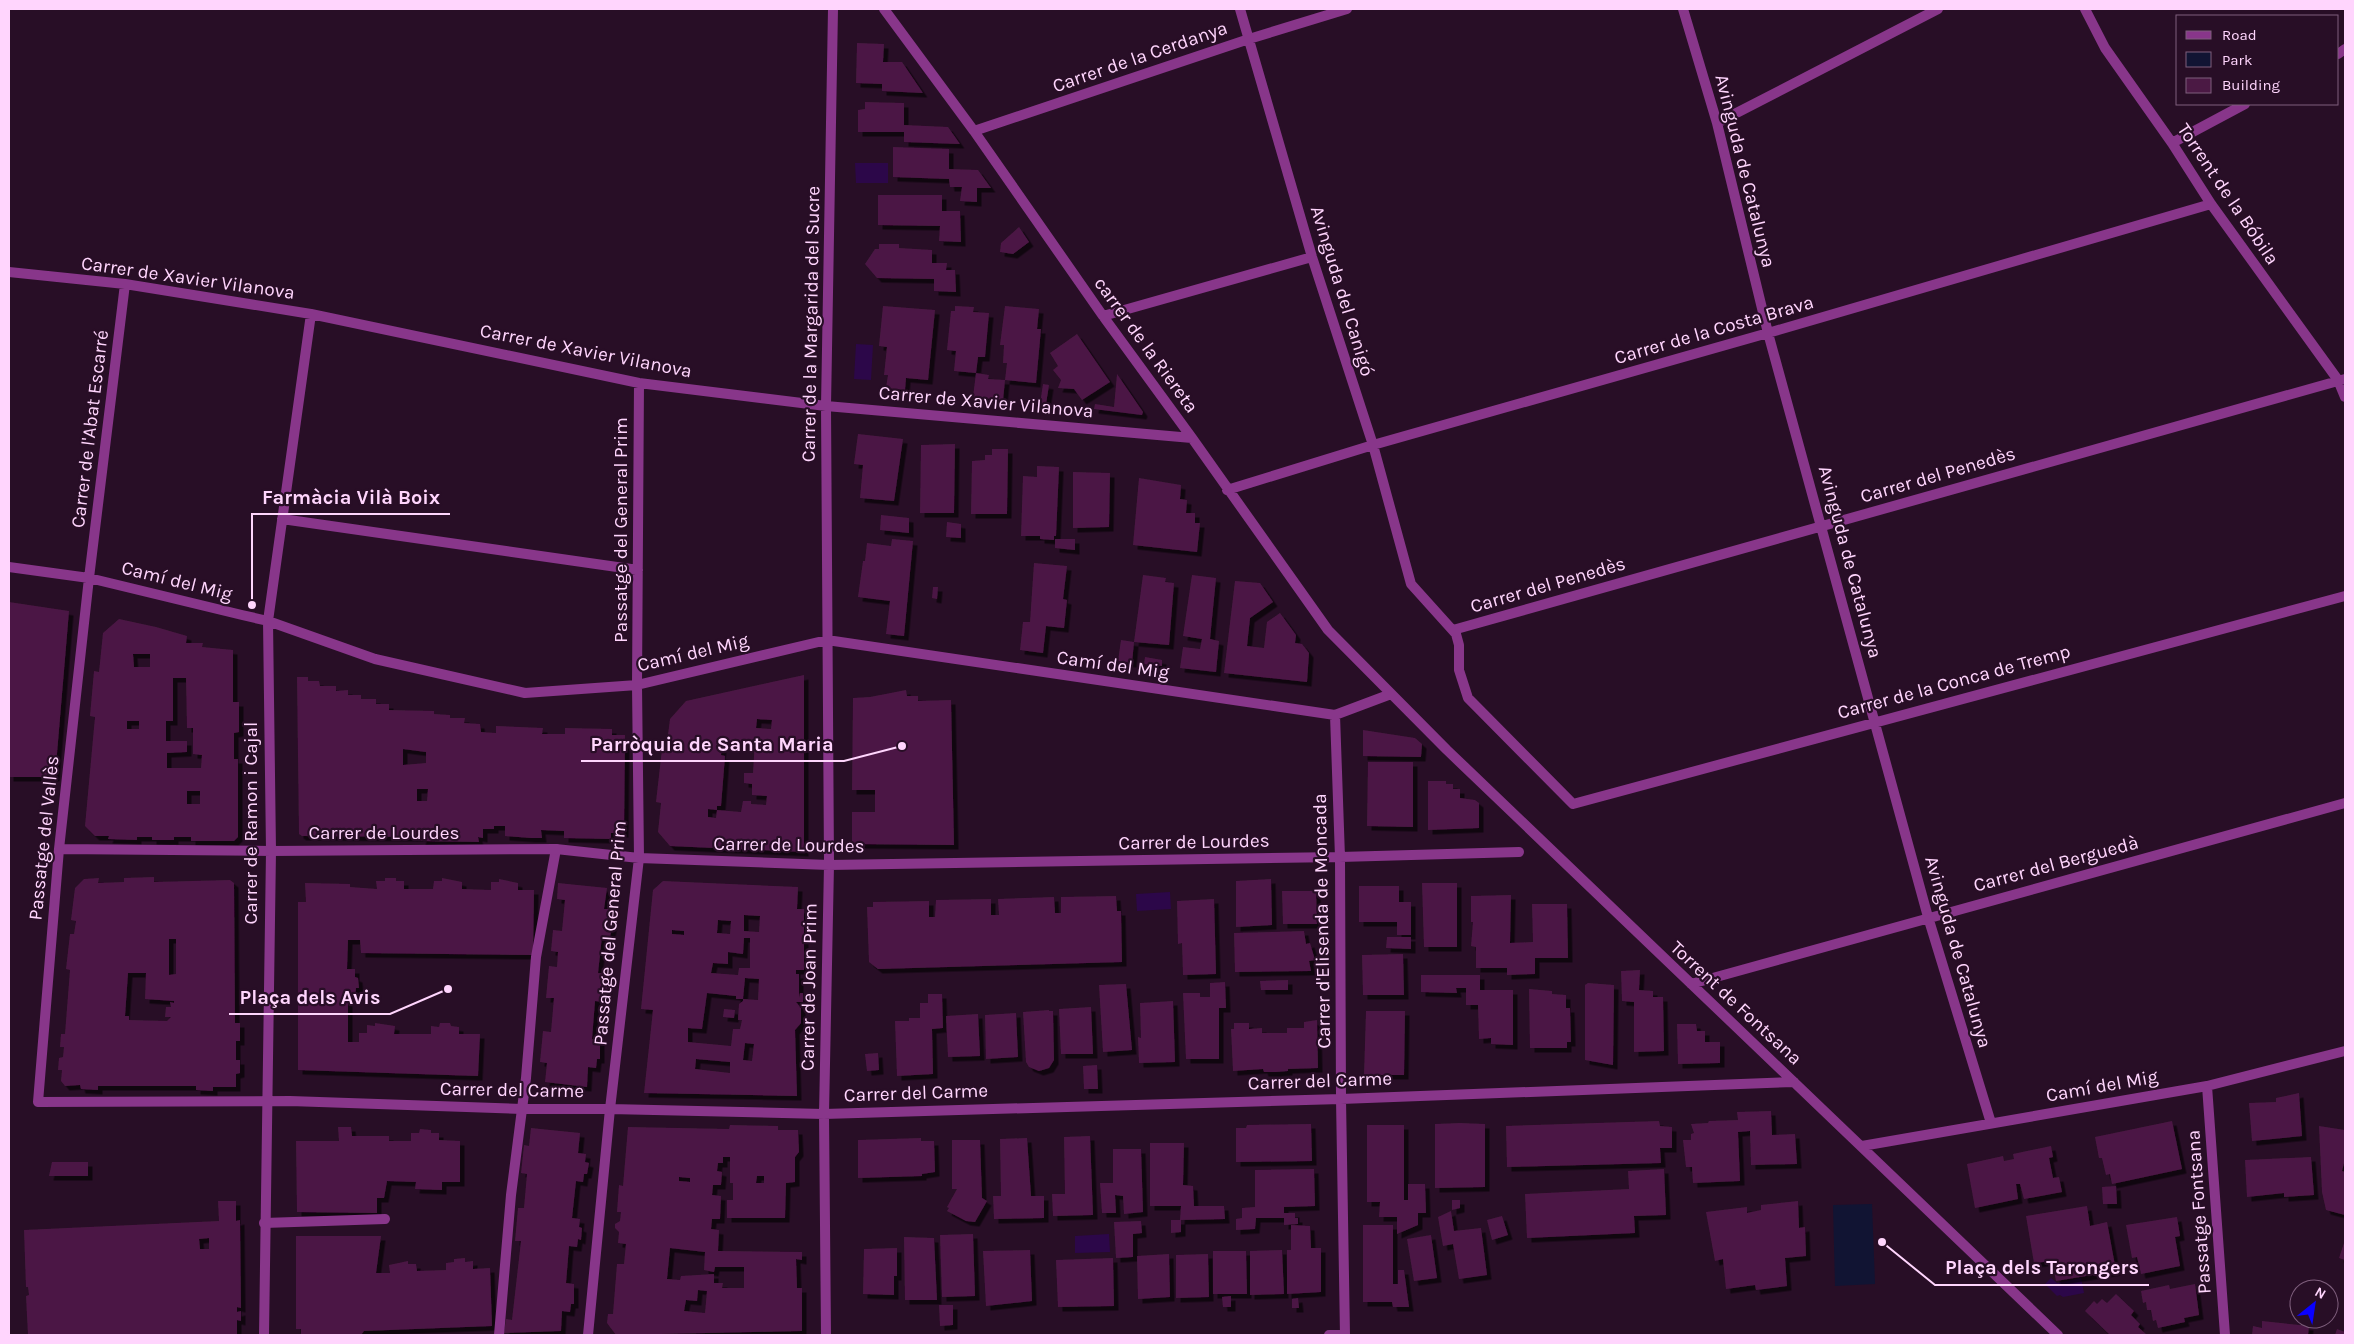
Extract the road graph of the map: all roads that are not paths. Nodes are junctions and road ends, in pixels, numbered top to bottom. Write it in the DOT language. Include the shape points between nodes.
graph roads {
  1 [pos="834,9"];
  2 [pos="884,9"];
  3 [pos="1240,9"];
  4 [pos="1347,9"];
  5 [pos="1683,9"];
  6 [pos="1938,9"];
  7 [pos="2085,9"];
  8 [pos="1249,38"];
  9 [pos="2243,105"];
  10 [pos="1717,123"];
  11 [pos="974,131"];
  12 [pos="2172,143"];
  13 [pos="2211,204"];
  14 [pos="1312,257"];
  15 [pos="9,272"];
  16 [pos="125,284"];
  17 [pos="311,314"];
  18 [pos="1103,316"];
  19 [pos="1768,333"];
  20 [pos="2341,379"];
  21 [pos="639,383"];
  22 [pos="2345,398"];
  23 [pos="826,406"];
  24 [pos="1192,438"];
  25 [pos="1373,445"];
  26 [pos="1227,490"];
  27 [pos="282,519"];
  28 [pos="1822,526"];
  29 [pos="9,567"];
  30 [pos="638,570"];
  31 [pos="89,578"];
  32 [pos="2345,596"];
  33 [pos="268,621"];
  34 [pos="1453,630"];
  35 [pos="827,640"];
  36 [pos="637,684"];
  37 [pos="1391,694"];
  38 [pos="1335,716"];
  39 [pos="1875,721"];
  40 [pos="2345,803"];
  41 [pos="59,849"];
  42 [pos="556,850"];
  43 [pos="271,851"];
  44 [pos="1520,852"];
  45 [pos="1340,857"];
  46 [pos="639,858"];
  47 [pos="829,865"];
  48 [pos="1928,917"];
  49 [pos="1691,984"];
  50 [pos="2345,1051"];
  51 [pos="1794,1082"];
  52 [pos="2208,1086"];
  53 [pos="1341,1098"];
  54 [pos="266,1101"];
  55 [pos="38,1102"];
  56 [pos="522,1109"];
  57 [pos="610,1109"];
  58 [pos="824,1114"];
  59 [pos="1991,1123"];
  60 [pos="1862,1146"];
  61 [pos="385,1219"];
  62 [pos="264,1223"];
  63 [pos="264,1335"];
  64 [pos="499,1335"];
  65 [pos="588,1335"];
  66 [pos="826,1335"];
  67 [pos="1329,1335"];
  68 [pos="1345,1335"];
  69 [pos="2058,1335"];
  70 [pos="2225,1335"];
  1 -- 23 [label="street, Carrer de la Margarida del Sucre"];
  2 -- 11 [label="street, carrer de la Riereta"];
  3 -- 8 [label="street, Avinguda del Canigó"];
  4 -- 8 [label="street, Carrer de la Cerdanya"];
  5 -- 10 [label="street, Avinguda de Catalunya"];
  6 -- 10 [label="street"];
  7 -- 12 [label="street, Torrent de la Bóbila" via="2105,48"];
  8 -- 11 [label="street, Carrer de la Cerdanya"];
  8 -- 14 [label="street, Avinguda del Canigó"];
  9 -- 12 [label="street"];
  10 -- 19 [label="street, Avinguda de Catalunya"];
  11 -- 18 [label="street, carrer de la Riereta"];
  12 -- 13 [label="street, Torrent de la Bóbila"];
  13 -- 19 [label="street, Carrer de la Costa Brava"];
  13 -- 20 [label="street, Torrent de la Bóbila"];
  14 -- 18 [label="street"];
  14 -- 25 [label="street, Avinguda del Canigó"];
  15 -- 16 [label="street, Carrer de Xavier Vilanova"];
  16 -- 17 [label="street, Carrer de Xavier Vilanova"];
  16 -- 31 [label="street, Carrer de l'Abat Escarré"];
  17 -- 21 [label="street, Carrer de Xavier Vilanova"];
  17 -- 27 [label="street, Carrer de Ramon i Cajal"];
  18 -- 24 [label="street, carrer de la Riereta"];
  19 -- 25 [label="street, Carrer de la Costa Brava"];
  19 -- 28 [label="street, Avinguda de Catalunya"];
  20 -- 22 [label="street, Torrent de la Bóbila"];
  20 -- 28 [label="street, Carrer del Penedès"];
  21 -- 23 [label="street, Carrer de Xavier Vilanova"];
  21 -- 30 [label="street, Passatge del General Prim"];
  23 -- 24 [label="street, Carrer de Xavier Vilanova"];
  23 -- 35 [label="street, Carrer de la Margarida del Sucre"];
  24 -- 26 [label="street, carrer de la Riereta"];
  25 -- 26 [label="street, Carrer de la Costa Brava"];
  25 -- 34 [label="street, Avinguda del Canigó" via="1411,584"];
  26 -- 37 [label="street, carrer de la Riereta" via="1328,630"];
  27 -- 30 [label="street"];
  27 -- 33 [label="street, Carrer de Ramon i Cajal"];
  28 -- 34 [label="street, Carrer del Penedès"];
  28 -- 39 [label="street, Avinguda de Catalunya"];
  29 -- 31 [label="street, Camí del Mig"];
  30 -- 36 [label="street, Passatge del General Prim"];
  31 -- 33 [label="street, Camí del Mig"];
  31 -- 41 [label="street, Passatge del Vallès"];
  32 -- 39 [label="street, Carrer de la Conca de Tremp"];
  33 -- 36 [label="street, Camí del Mig" via="375,659 524,693"];
  33 -- 43 [label="street, Carrer de Ramon i Cajal"];
  34 -- 39 [label="street, Carrer de la Conca de Tremp" via="1459,645 1459,670 1468,698 1573,804"];
  35 -- 36 [label="street, Camí del Mig"];
  35 -- 38 [label="street, Camí del Mig"];
  35 -- 47 [label="street, Carrer de Joan Prim"];
  36 -- 46 [label="street, Passatge del General Prim"];
  37 -- 38 [label="street, Camí del Mig"];
  37 -- 49 [label="street, Torrent de Fontsana"];
  38 -- 45 [label="street, Carrer d'Elisenda de Moncada"];
  39 -- 48 [label="street, Avinguda de Catalunya"];
  40 -- 48 [label="street, Carrer del Berguedà"];
  41 -- 43 [label="street, Carrer de Lourdes"];
  41 -- 55 [label="street, Passatge del Vallès"];
  42 -- 43 [label="street, Carrer de Lourdes"];
  42 -- 46 [label="street, Carrer de Lourdes"];
  42 -- 56 [label="street" via="536,957"];
  43 -- 54 [label="street, Carrer de Ramon i Cajal"];
  44 -- 45 [label="street, Carrer de Lourdes"];
  45 -- 47 [label="street, Carrer de Lourdes"];
  45 -- 53 [label="street, Carrer d'Elisenda de Moncada"];
  46 -- 47 [label="street, Carrer de Lourdes"];
  46 -- 57 [label="street, Passatge del General Prim"];
  47 -- 58 [label="street, Carrer de Joan Prim"];
  48 -- 49 [label="street, Carrer del Berguedà"];
  48 -- 59 [label="street, Avinguda de Catalunya"];
  49 -- 51 [label="street, Torrent de Fontsana"];
  50 -- 52 [label="street, Camí del Mig"];
  51 -- 53 [label="street, Carrer del Carme"];
  51 -- 60 [label="street, Torrent de Fontsana"];
  52 -- 59 [label="street, Camí del Mig"];
  52 -- 70 [label="street, Passatge Fontsana"];
  53 -- 58 [label="street, Carrer del Carme"];
  53 -- 68 [label="street, Carrer d'Elisenda de Moncada"];
  54 -- 55 [label="street, Carrer del Carme"];
  54 -- 56 [label="street, Carrer del Carme"];
  54 -- 62 [label="street, Carrer de Ramon i Cajal"];
  56 -- 57 [label="street, Carrer del Carme"];
  56 -- 64 [label="street"];
  57 -- 58 [label="street, Carrer del Carme"];
  57 -- 65 [label="street, Passatge del General Prim"];
  58 -- 66 [label="street, Carrer de Joan Prim"];
  59 -- 60 [label="street, Camí del Mig"];
  60 -- 69 [label="street, Torrent de Fontsana"];
  61 -- 62 [label="street"];
  62 -- 63 [label="street, Carrer de Ramon i Cajal"];
  67 -- 68 [label="street"];
}
